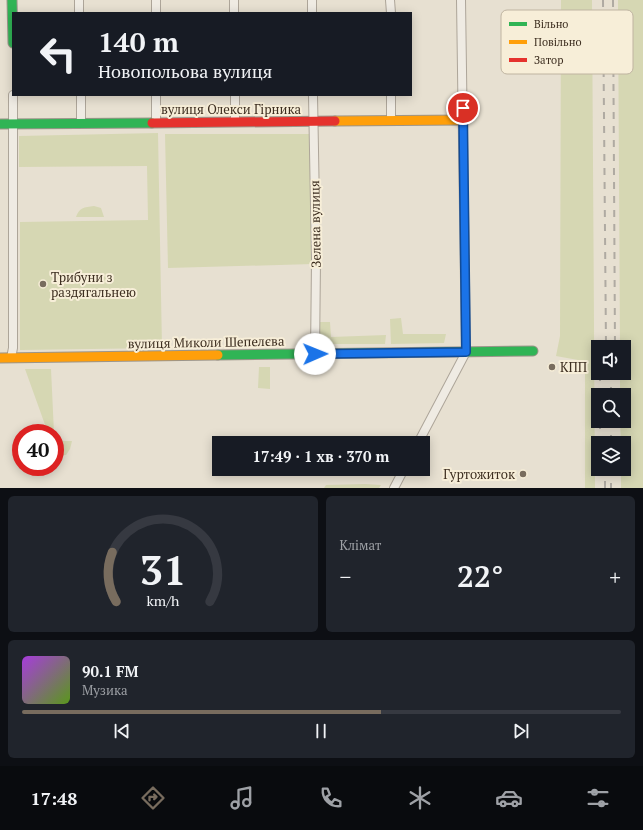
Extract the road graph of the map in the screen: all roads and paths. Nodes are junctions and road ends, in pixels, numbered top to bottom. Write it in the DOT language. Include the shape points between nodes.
graph roads {
  1 [pos="12,0"];
  2 [pos="79,0"];
  3 [pos="156,0"];
  4 [pos="234,0"];
  5 [pos="312,0"];
  6 [pos="390,0"];
  7 [pos="461,0"];
  8 [pos="12,12"];
  9 [pos="79,12"];
  10 [pos="156,12"];
  11 [pos="234,12"];
  12 [pos="312,12"];
  13 [pos="390,12"];
  14 [pos="13,96"];
  15 [pos="80,96"];
  16 [pos="156,96"];
  17 [pos="235,96"];
  18 [pos="313,96"];
  19 [pos="391,96"];
  20 [pos="463,120"];
  21 [pos="313,121"];
  22 [pos="391,121"];
  23 [pos="156,122"];
  24 [pos="235,122"];
  25 [pos="14,123"];
  26 [pos="81,123"];
  27 [pos="0,124"];
  28 [pos="533,351"];
  29 [pos="466,352"];
  30 [pos="315,354"];
  31 [pos="0,358"];
  32 [pos="11,358"];
  33 [pos="422,436"];
  34 [pos="400,476"];
  35 [pos="394,488"];
  1 -- 8 [label="street"];
  2 -- 9 [label="street"];
  3 -- 10 [label="street"];
  4 -- 11 [label="street"];
  5 -- 12 [label="street"];
  6 -- 13 [label="street"];
  7 -- 20 [label="street"];
  14 -- 25 [label="street"];
  15 -- 26 [label="street"];
  16 -- 23 [label="street"];
  17 -- 24 [label="street"];
  18 -- 21 [label="street, Зелена вулиця"];
  19 -- 22 [label="street"];
  20 -- 22 [label="street, вулиця Олекси Гірника"];
  20 -- 29 [label="street"];
  21 -- 22 [label="street, вулиця Олекси Гірника"];
  21 -- 24 [label="street, вулиця Олекси Гірника"];
  21 -- 30 [label="street, Зелена вулиця"];
  23 -- 24 [label="street, вулиця Олекси Гірника"];
  23 -- 26 [label="street, вулиця Олекси Гірника"];
  25 -- 26 [label="street, вулиця Олекси Гірника"];
  25 -- 27 [label="street, вулиця Олекси Гірника"];
  25 -- 32 [label="street"];
  28 -- 29 [label="street, вулиця Миколи Шепелєва"];
  29 -- 30 [label="street, вулиця Миколи Шепелєва"];
  29 -- 33 [label="street"];
  30 -- 32 [label="street, вулиця Миколи Шепелєва"];
  31 -- 32 [label="street, вулиця Миколи Шепелєва"];
  34 -- 35 [label="street"];
}
